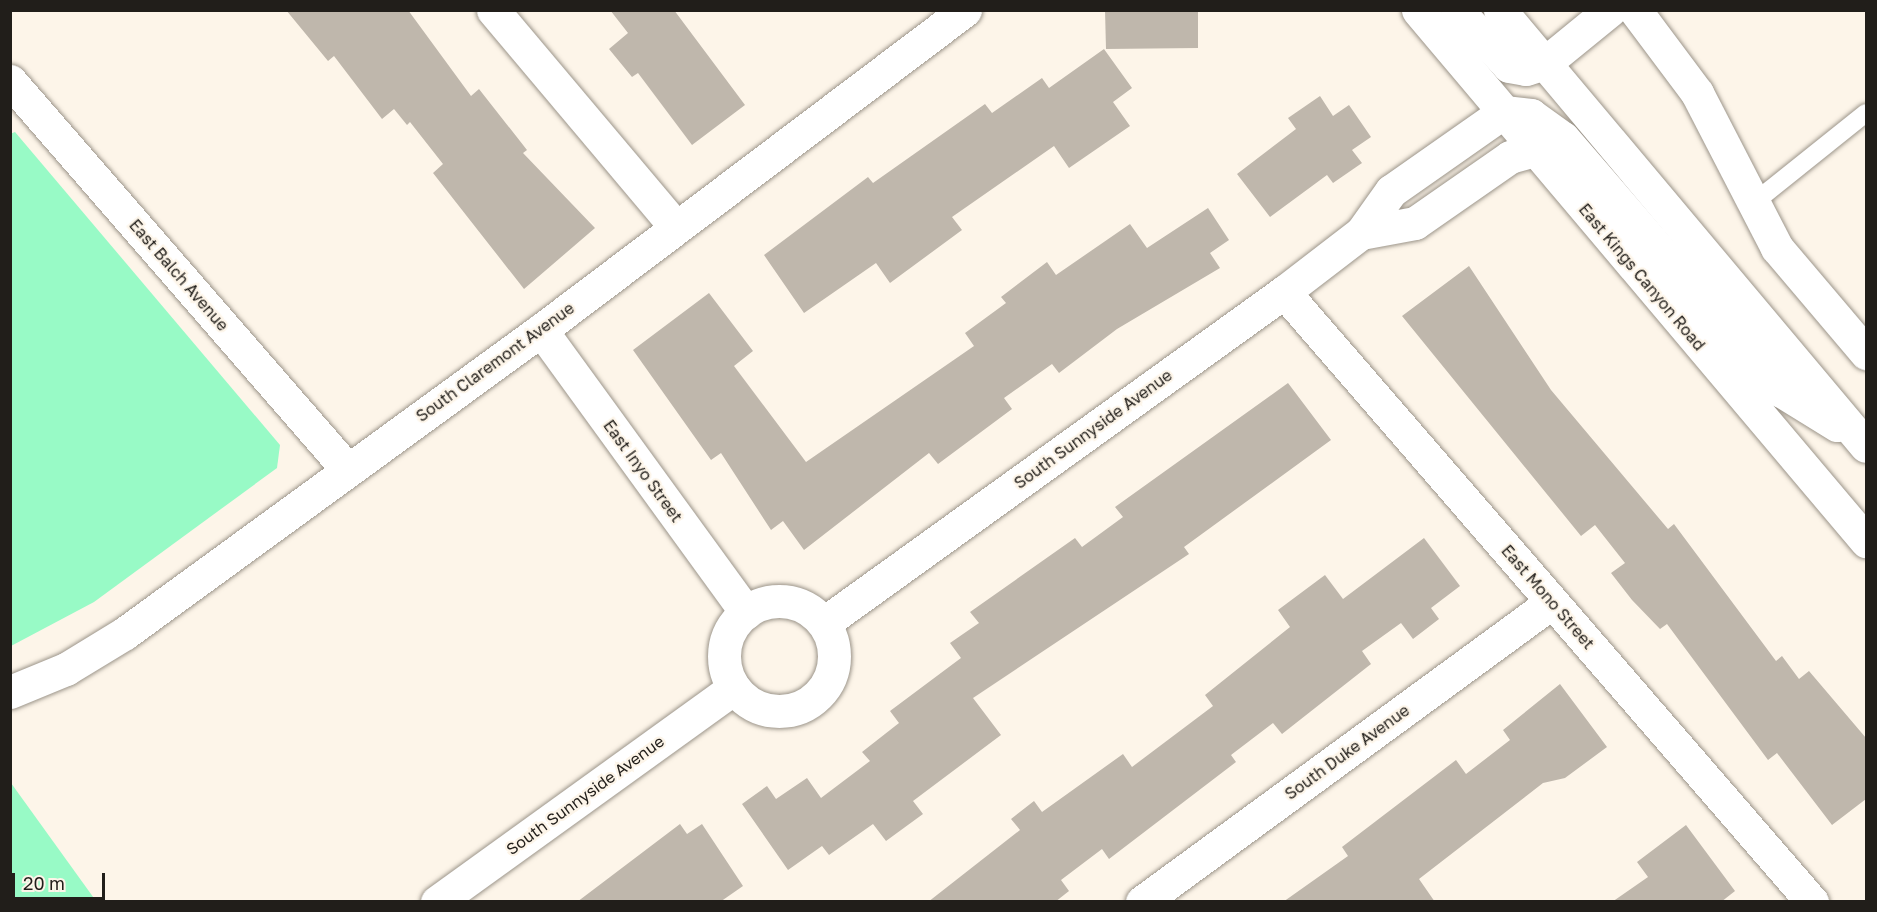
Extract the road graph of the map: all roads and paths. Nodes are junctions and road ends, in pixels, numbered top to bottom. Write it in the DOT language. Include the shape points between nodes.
graph roads {
  1 [pos="493,10"];
  2 [pos="965,10"];
  3 [pos="1418,10"];
  4 [pos="1457,10"];
  5 [pos="1500,10"];
  6 [pos="1610,10"];
  7 [pos="1635,10"];
  8 [pos="1545,63"];
  9 [pos="10,81"];
  10 [pos="1504,112"];
  11 [pos="1866,113"];
  12 [pos="1535,150"];
  13 [pos="1751,205"];
  14 [pos="676,227"];
  15 [pos="1361,233"];
  16 [pos="1284,292"];
  17 [pos="541,330"];
  18 [pos="1866,353"];
  19 [pos="1864,443"];
  20 [pos="347,469"];
  21 [pos="1866,542"];
  22 [pos="1552,602"];
  23 [pos="746,612"];
  24 [pos="824,622"];
  25 [pos="734,688"];
  26 [pos="10,692"];
  27 [pos="437,902"];
  28 [pos="1142,902"];
  29 [pos="1812,902"];
  1 -- 14 [label="street"];
  2 -- 14 [label="street, South Claremont Avenue"];
  3 -- 10 [label="street, East Kings Canyon Road"];
  4 -- 8 [label="street" via="1509,66 1526,69"];
  5 -- 8 [label="street"];
  6 -- 8 [label="street"];
  7 -- 13 [label="street" via="1697,93"];
  8 -- 19 [label="street"];
  9 -- 20 [label="street, East Balch Avenue"];
  10 -- 12 [label="street, East Kings Canyon Road"];
  10 -- 15 [label="street, South Sunnyside Avenue" via="1391,191"];
  10 -- 19 [label="street" via="1531,115 1563,138 1780,390"];
  11 -- 13 [label="lane"];
  12 -- 15 [label="street, South Sunnyside Avenue" via="1510,157 1416,223"];
  12 -- 21 [label="street, East Kings Canyon Road"];
  13 -- 18 [label="street" via="1777,248"];
  14 -- 17 [label="street, South Claremont Avenue"];
  15 -- 16 [label="street, South Sunnyside Avenue"];
  16 -- 22 [label="street, East Mono Street"];
  16 -- 24 [label="street, South Sunnyside Avenue"];
  17 -- 20 [label="street, South Claremont Avenue"];
  17 -- 23 [label="street, East Inyo Street"];
  20 -- 26 [label="street, South Claremont Avenue" via="125,633 66,669"];
  22 -- 28 [label="street, South Duke Avenue"];
  22 -- 29 [label="street, East Mono Street"];
  23 -- 24 [label="street" via="773,600 792,601"];
  23 -- 25 [label="street" via="726,636 723,655"];
  24 -- 25 [label="street" via="834,643 834,663 817,697 801,707 765,710"];
  25 -- 27 [label="street, South Sunnyside Avenue"];
}
